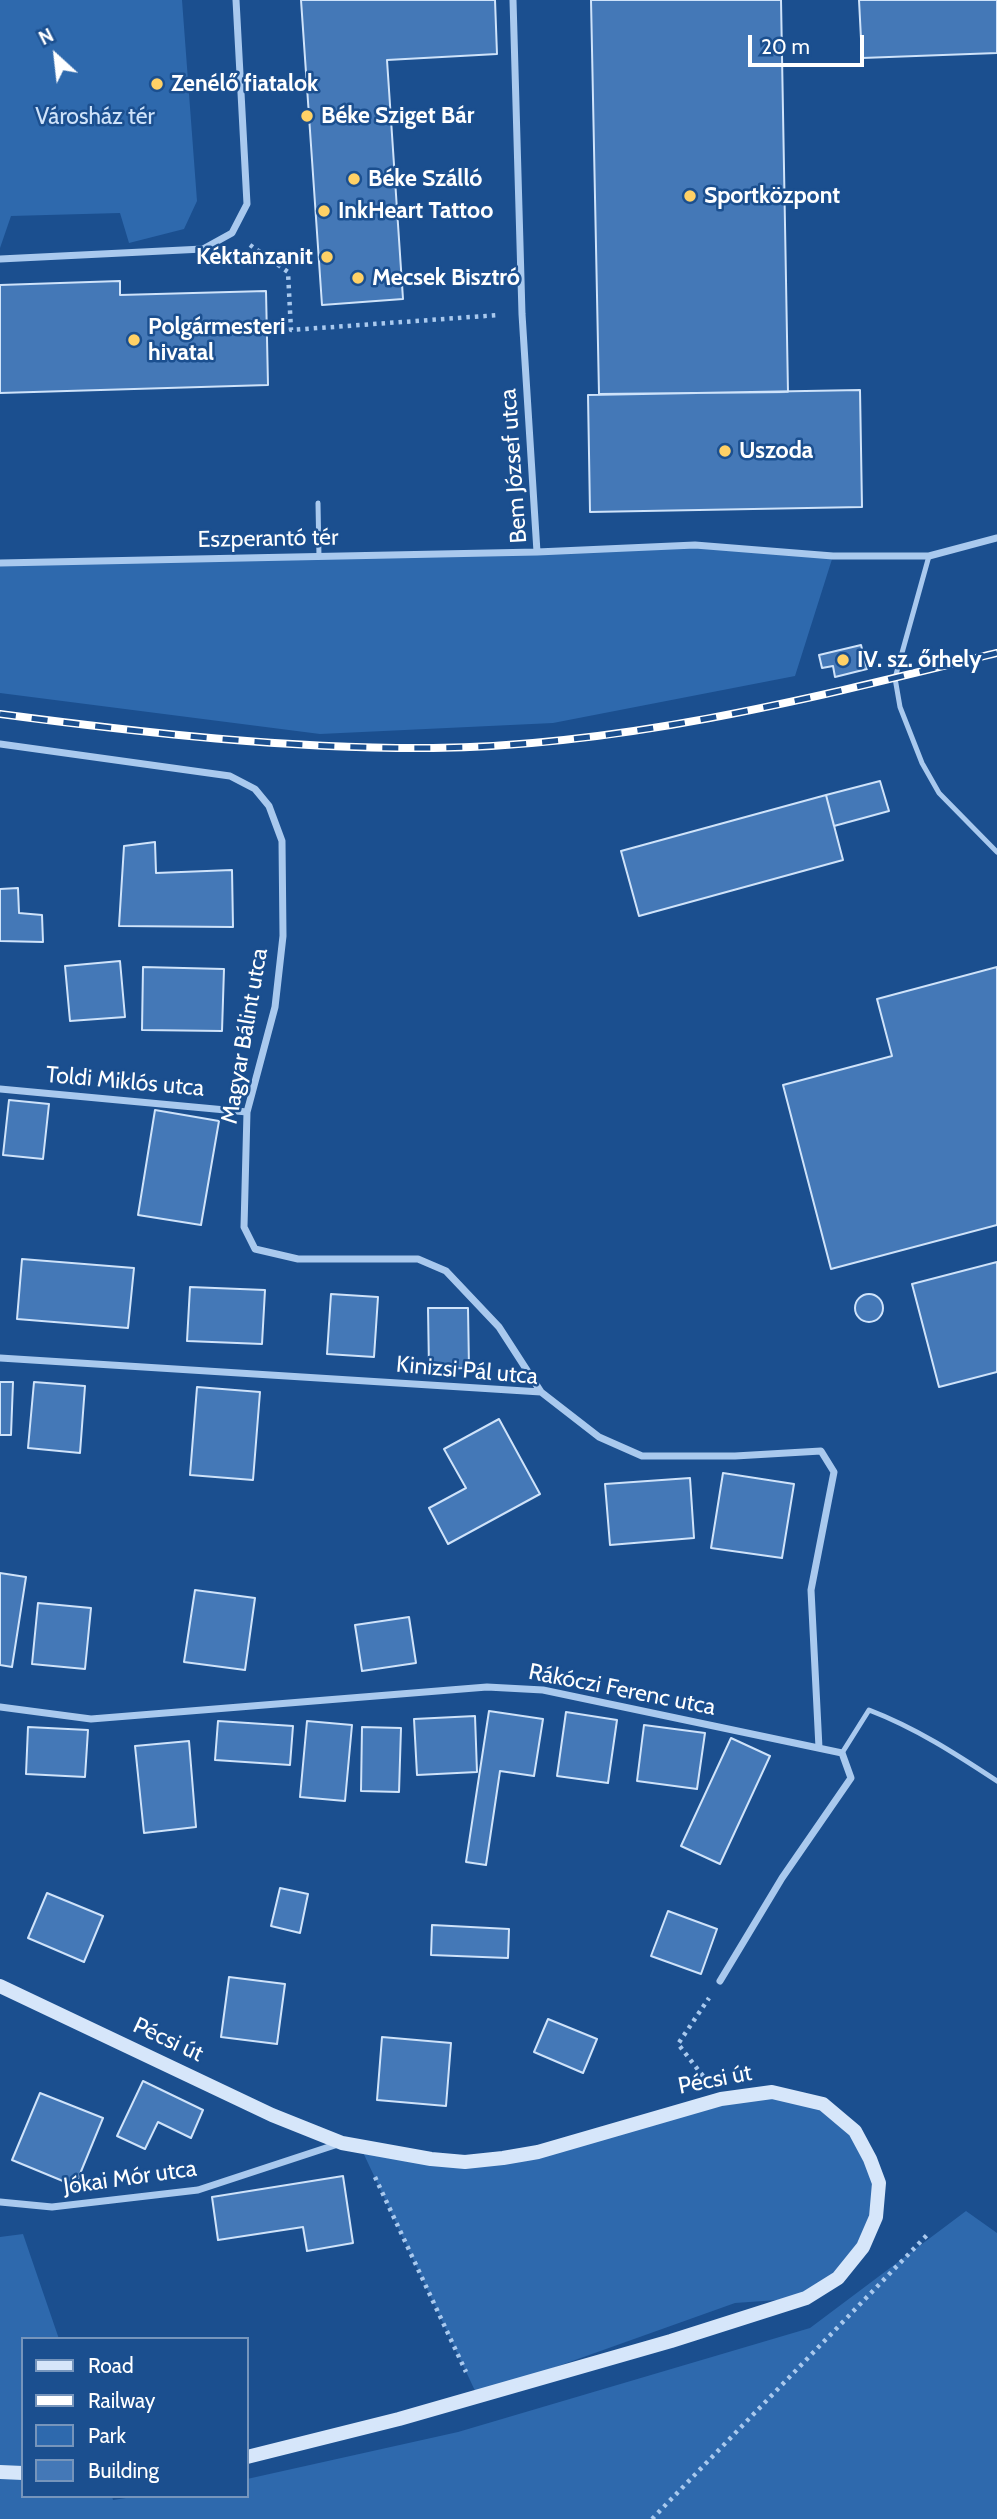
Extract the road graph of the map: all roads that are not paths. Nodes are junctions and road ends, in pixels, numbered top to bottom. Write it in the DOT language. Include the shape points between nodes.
graph roads {
  1 [pos="236,0"];
  2 [pos="513,0"];
  3 [pos="0,259"];
  4 [pos="318,503"];
  5 [pos="997,538"];
  6 [pos="537,552"];
  7 [pos="929,556"];
  8 [pos="319,557"];
  9 [pos="0,562"];
  10 [pos="0,744"];
  11 [pos="997,852"];
  12 [pos="0,1089"];
  13 [pos="247,1112"];
  14 [pos="0,1358"];
  15 [pos="541,1392"];
  16 [pos="0,1707"];
  17 [pos="819,1748"];
  18 [pos="842,1753"];
  19 [pos="997,1781"];
  20 [pos="720,1981"];
  21 [pos="0,1986"];
  22 [pos="342,2143"];
  23 [pos="0,2202"];
  24 [pos="248,2457"];
  25 [pos="0,2472"];
  26 [pos="21,2473"];
  1 -- 3 [label="street" via="247,204 232,233 203,249"];
  2 -- 6 [label="street, Bem József utca" via="523,313"];
  4 -- 8 [label="lane"];
  5 -- 7 [label="street, Bem József utca"];
  6 -- 7 [label="street, Bem József utca" via="695,545 833,556"];
  6 -- 8 [label="street, Eszperantó tér"];
  7 -- 11 [label="lane" via="895,678 900,707 939,793"];
  8 -- 9 [label="street, Eszperantó tér"];
  10 -- 13 [label="street, Magyar Bálint utca" via="230,776 255,789 269,806 282,841 283,936 275,1007"];
  12 -- 13 [label="street, Toldi Miklós utca"];
  13 -- 15 [label="street, Magyar Bálint utca" via="244,1227 255,1249 298,1259 418,1259 446,1271 499,1327"];
  14 -- 15 [label="street, Kinizsi Pál utca"];
  15 -- 17 [label="street, Kinizsi Pál utca" via="599,1437 642,1456 821,1451 834,1472 811,1590"];
  16 -- 17 [label="street, Rákóczi Ferenc utca" via="91,1719 499,1688 544,1690"];
  17 -- 18 [label="street, Rákóczi Ferenc utca"];
  18 -- 19 [label="lane" via="869,1710 919,1733"];
  18 -- 20 [label="street" via="851,1778 782,1878"];
  21 -- 22 [label="main road, Pécsi út" via="272,2115"];
  22 -- 23 [label="street, Jókai Mór utca" via="198,2190 52,2207"];
  22 -- 24 [label="main road, Pécsi út" via="465,2162 503,2158 721,2099 772,2092 823,2104 855,2131 878,2183 876,2217 863,2246 838,2278 806,2298 313,2443"];
  25 -- 26 [label="main road"];
}
